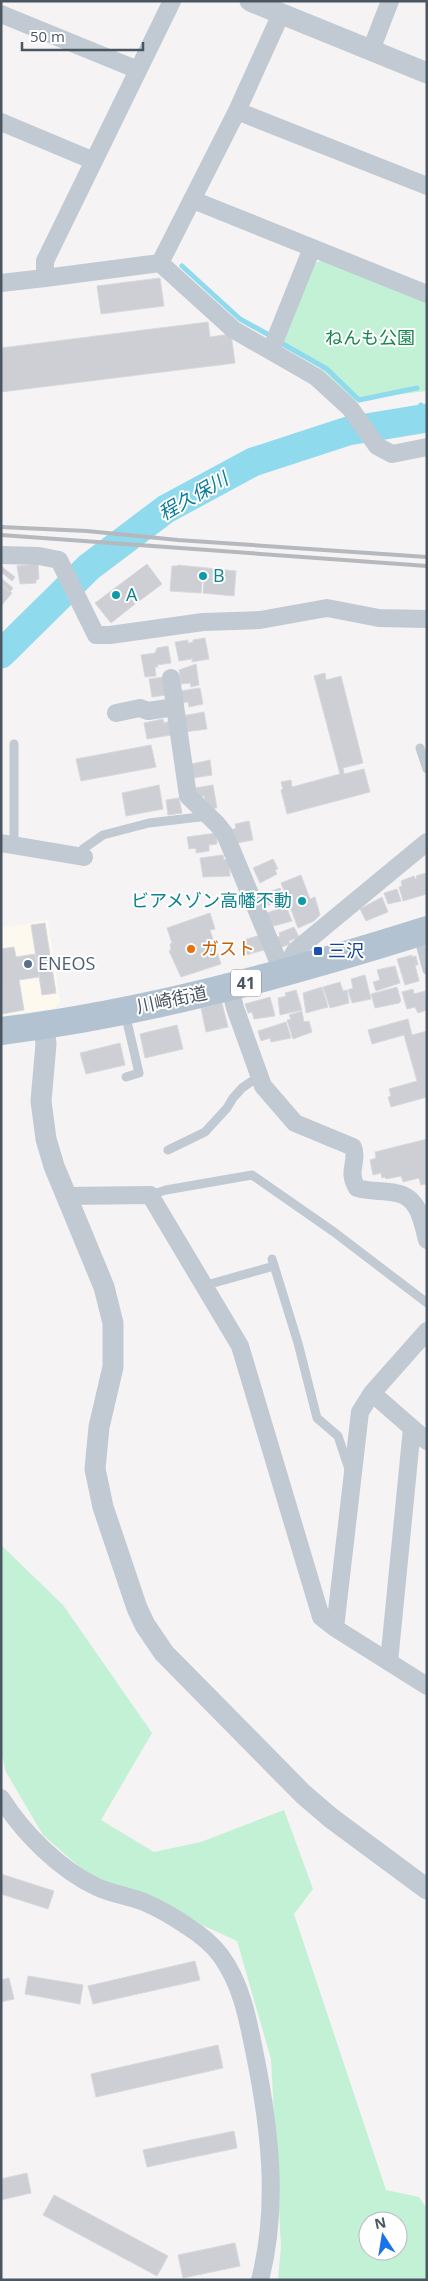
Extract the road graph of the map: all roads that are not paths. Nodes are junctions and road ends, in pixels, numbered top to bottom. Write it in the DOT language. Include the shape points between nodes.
graph roads {
  1 [pos="172,1"];
  2 [pos="250,1"];
  3 [pos="390,1"];
  4 [pos="1,14"];
  5 [pos="281,14"];
  6 [pos="371,50"];
  7 [pos="138,70"];
  8 [pos="427,73"];
  9 [pos="237,111"];
  10 [pos="1,122"];
  11 [pos="94,161"];
  12 [pos="427,186"];
  13 [pos="193,200"];
  14 [pos="312,248"];
  15 [pos="160,263"];
  16 [pos="45,278"];
  17 [pos="1,283"];
  18 [pos="427,294"];
  19 [pos="271,350"];
  20 [pos="427,447"];
  21 [pos="1,555"];
  22 [pos="427,619"];
  23 [pos="171,678"];
  24 [pos="175,707"];
  25 [pos="116,713"];
  26 [pos="14,744"];
  27 [pos="420,748"];
  28 [pos="427,769"];
  29 [pos="208,816"];
  30 [pos="427,842"];
  31 [pos="8,844"];
  32 [pos="83,853"];
  33 [pos="422,932"];
  34 [pos="427,970"];
  35 [pos="283,973"];
  36 [pos="230,987"];
  37 [pos="125,1011"];
  38 [pos="44,1026"];
  39 [pos="1,1031"];
  40 [pos="126,1077"];
  41 [pos="258,1077"];
  42 [pos="168,1150"];
  43 [pos="150,1195"];
  44 [pos="66,1196"];
  45 [pos="427,1240"];
  46 [pos="203,1286"];
  47 [pos="427,1304"];
  48 [pos="427,1331"];
  49 [pos="372,1393"];
  50 [pos="412,1428"];
  51 [pos="427,1441"];
  52 [pos="353,1481"];
  53 [pos="335,1628"];
  54 [pos="389,1662"];
  55 [pos="427,1686"];
  56 [pos="1,1798"];
  57 [pos="427,1889"];
  58 [pos="260,2280"];
  1 -- 7 [label="street"];
  2 -- 5 [label="street"];
  3 -- 6 [label="street"];
  4 -- 7 [label="street"];
  5 -- 6 [label="street"];
  5 -- 9 [label="street"];
  6 -- 8 [label="street"];
  7 -- 11 [label="street"];
  9 -- 12 [label="street"];
  9 -- 13 [label="street"];
  10 -- 11 [label="street"];
  11 -- 16 [label="street" via="45,261"];
  13 -- 14 [label="street"];
  13 -- 15 [label="street"];
  14 -- 18 [label="street"];
  14 -- 19 [label="street"];
  15 -- 16 [label="street"];
  15 -- 19 [label="street" via="234,330"];
  16 -- 17 [label="street"];
  19 -- 20 [label="street" via="316,377 350,408 372,442 392,454"];
  21 -- 22 [label="street" via="59,560 96,634 110,635 203,622 260,620 327,608 379,618"];
  23 -- 24 [label="street"];
  24 -- 25 [label="street" via="148,711 140,708"];
  24 -- 29 [label="street" via="188,796"];
  26 -- 31 [label="lane"];
  27 -- 28 [label="lane"];
  29 -- 32 [label="lane" via="149,823 103,835"];
  29 -- 35 [label="street" via="225,834"];
  30 -- 35 [label="street" via="295,951"];
  31 -- 32 [label="street" via="58,854"];
  33 -- 34 [label="lane"];
  33 -- 35 [label="main road, 川崎街道 / 41"];
  35 -- 36 [label="main road, 川崎街道 / 41"];
  36 -- 37 [label="main road, 川崎街道 / 41"];
  36 -- 41 [label="street"];
  37 -- 38 [label="main road, 川崎街道 / 41"];
  37 -- 40 [label="lane" via="139,1073"];
  38 -- 39 [label="main road, 川崎街道 / 41"];
  38 -- 44 [label="street" via="42,1110 46,1139"];
  41 -- 42 [label="lane" via="242,1088 205,1132"];
  41 -- 45 [label="street" via="262,1086 295,1123 354,1147 356,1154 351,1169 357,1188 369,1192 396,1192 409,1197 418,1209"];
  43 -- 44 [label="street"];
  43 -- 46 [label="street"];
  43 -- 47 [label="lane" via="252,1175 334,1232"];
  44 -- 57 [label="street" via="111,1309 115,1343 113,1367 99,1426 95,1469 119,1557 145,1625 174,1664 303,1794"];
  46 -- 52 [label="lane" via="273,1263 317,1418 338,1436"];
  46 -- 53 [label="street" via="240,1346 321,1617"];
  48 -- 49 [label="street"];
  49 -- 50 [label="street"];
  49 -- 52 [label="street" via="360,1412"];
  50 -- 51 [label="street"];
  50 -- 54 [label="street"];
  52 -- 53 [label="street"];
  53 -- 54 [label="street"];
  54 -- 55 [label="street"];
  56 -- 58 [label="street" via="13,1817 65,1869 98,1887 145,1903 187,1926 220,1955 240,1990 267,2114 271,2182 266,2255"];
}
